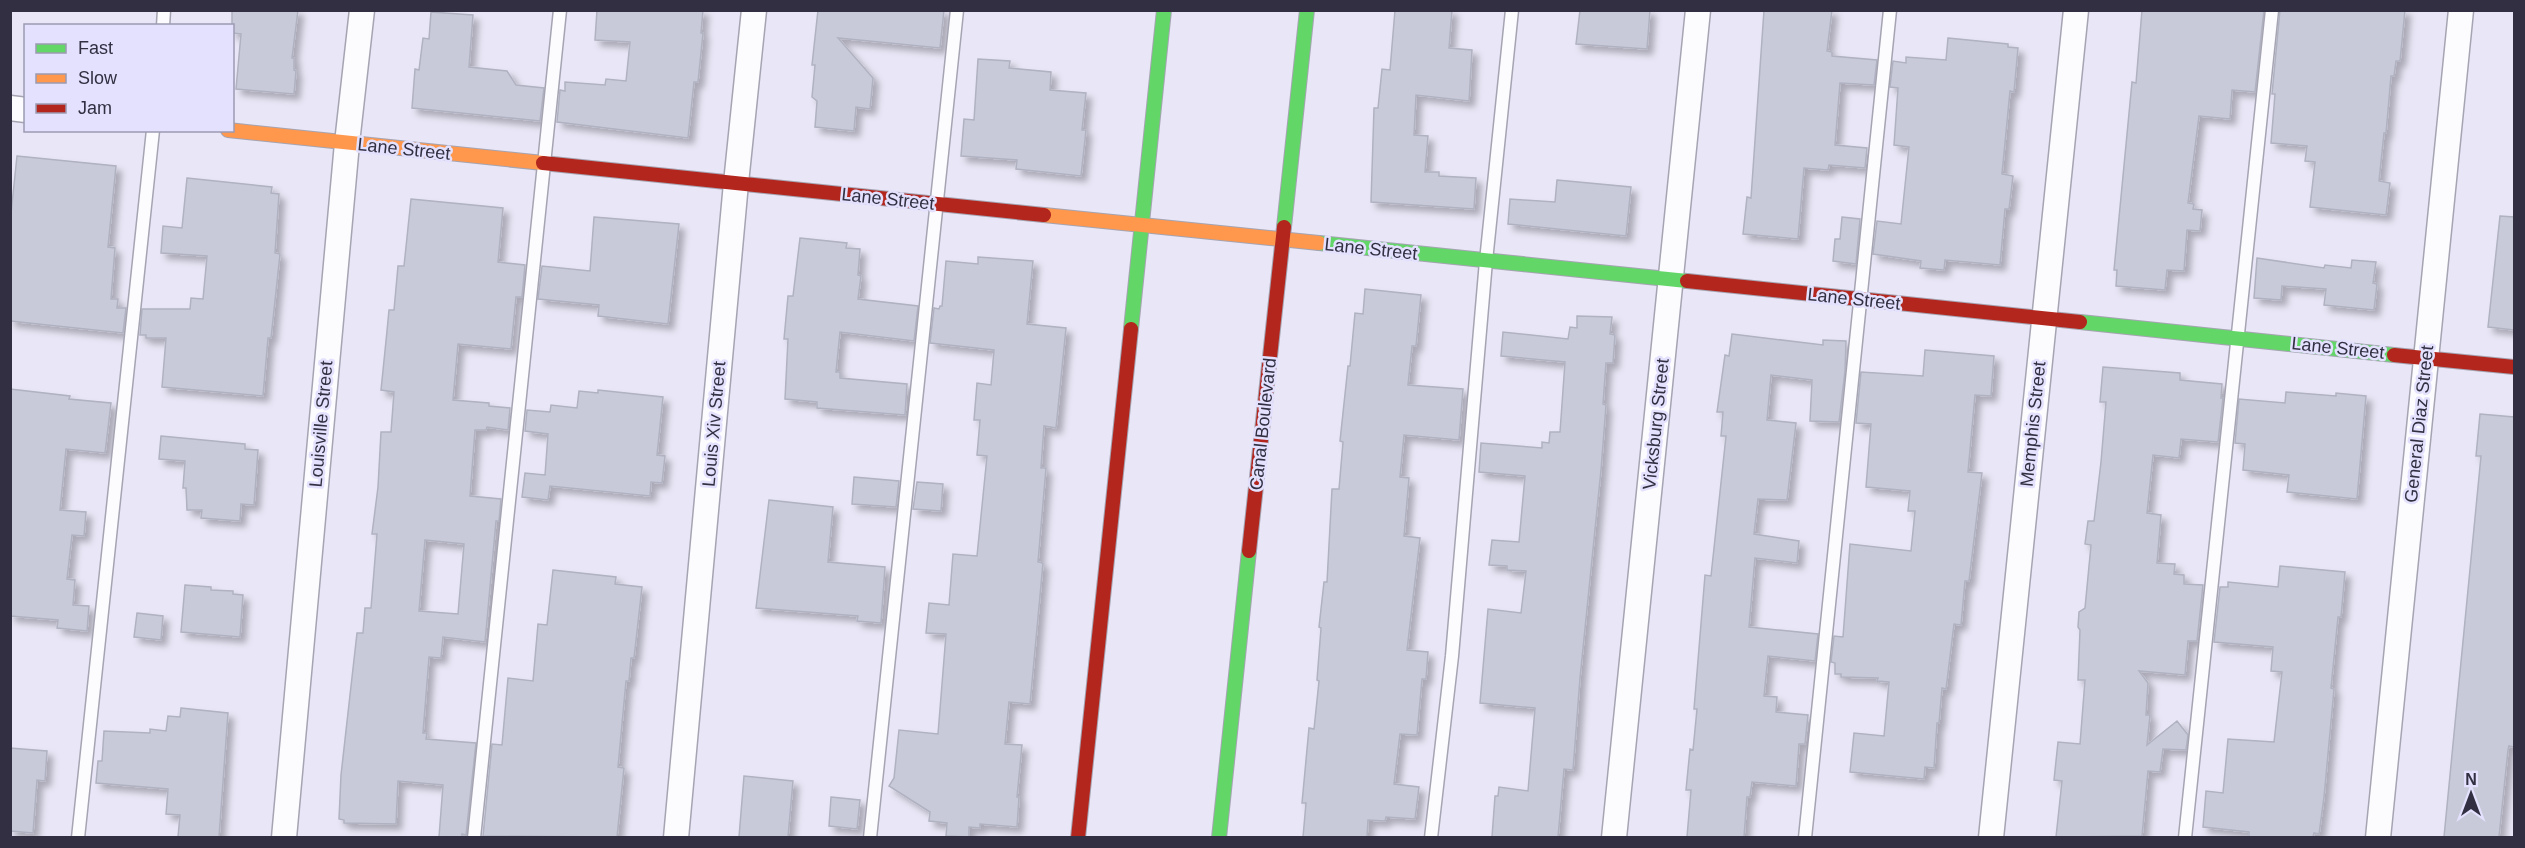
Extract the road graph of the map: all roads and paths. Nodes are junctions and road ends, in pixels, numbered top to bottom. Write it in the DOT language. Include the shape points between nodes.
graph roads {
  1 [pos="362,10"];
  2 [pos="560,10"];
  3 [pos="754,10"];
  4 [pos="957,10"];
  5 [pos="1164,10"];
  6 [pos="1307,10"];
  7 [pos="1512,10"];
  8 [pos="1698,10"];
  9 [pos="1890,10"];
  10 [pos="2076,10"];
  11 [pos="2272,10"];
  12 [pos="2461,10"];
  13 [pos="234,131"];
  14 [pos="153,132"];
  15 [pos="347,143"];
  16 [pos="544,163"];
  17 [pos="736,183"];
  18 [pos="938,204"];
  19 [pos="1142,225"];
  20 [pos="1282,240"];
  21 [pos="1486,261"];
  22 [pos="1670,279"];
  23 [pos="1861,299"];
  24 [pos="2044,318"];
  25 [pos="2236,338"];
  26 [pos="2426,357"];
  27 [pos="2514,367"];
  28 [pos="78,837"];
  29 [pos="284,837"];
  30 [pos="474,837"];
  31 [pos="676,837"];
  32 [pos="870,837"];
  33 [pos="1078,837"];
  34 [pos="1219,837"];
  35 [pos="1431,837"];
  36 [pos="1614,837"];
  37 [pos="1805,837"];
  38 [pos="1991,837"];
  39 [pos="2185,837"];
  40 [pos="2378,837"];
  1 -- 15 [label="street, Louisville Street"];
  2 -- 16 [label="lane"];
  3 -- 17 [label="street, Louis Xiv Street"];
  4 -- 18 [label="lane"];
  5 -- 19 [label="street"];
  6 -- 20 [label="street, Canal Boulevard"];
  7 -- 21 [label="lane"];
  8 -- 22 [label="street, Vicksburg Street"];
  9 -- 23 [label="lane"];
  10 -- 24 [label="street, Memphis Street"];
  11 -- 25 [label="lane"];
  12 -- 26 [label="street, General Diaz Street"];
  13 -- 15 [label="street, Lane Street"];
  14 -- 28 [label="lane"];
  15 -- 16 [label="street, Lane Street"];
  15 -- 29 [label="street, Louisville Street"];
  16 -- 17 [label="street, Lane Street"];
  16 -- 30 [label="lane"];
  17 -- 18 [label="street, Lane Street"];
  17 -- 31 [label="street, Louis Xiv Street"];
  18 -- 19 [label="street, Lane Street"];
  18 -- 32 [label="lane"];
  19 -- 20 [label="street, Lane Street"];
  19 -- 33 [label="street"];
  20 -- 21 [label="street, Lane Street"];
  20 -- 34 [label="street, Canal Boulevard"];
  21 -- 22 [label="street, Lane Street"];
  21 -- 35 [label="lane" via="1452,656"];
  22 -- 23 [label="street, Lane Street"];
  22 -- 36 [label="street, Vicksburg Street"];
  23 -- 24 [label="street, Lane Street"];
  23 -- 37 [label="lane"];
  24 -- 25 [label="street, Lane Street"];
  24 -- 38 [label="street, Memphis Street"];
  25 -- 26 [label="street, Lane Street"];
  25 -- 39 [label="lane"];
  26 -- 27 [label="street, Lane Street"];
  26 -- 40 [label="street, General Diaz Street"];
}
